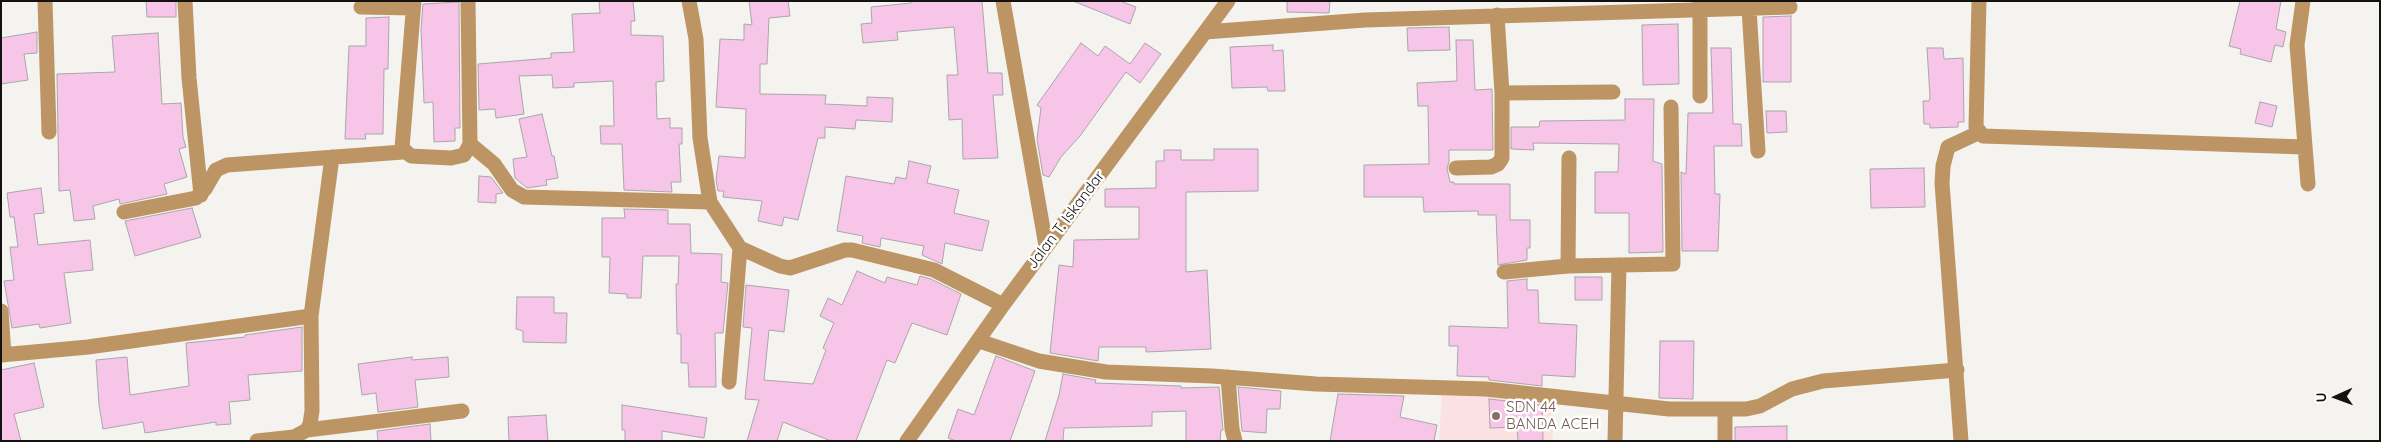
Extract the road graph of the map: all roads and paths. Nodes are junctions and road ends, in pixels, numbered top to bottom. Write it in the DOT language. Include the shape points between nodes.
graph roads {
  1 [pos="45,1"];
  2 [pos="185,1"];
  3 [pos="468,1"];
  4 [pos="689,1"];
  5 [pos="1003,1"];
  6 [pos="1228,1"];
  7 [pos="1979,1"];
  8 [pos="2303,1"];
  9 [pos="413,4"];
  10 [pos="1700,5"];
  11 [pos="361,7"];
  12 [pos="1790,7"];
  13 [pos="1749,9"];
  14 [pos="1497,14"];
  15 [pos="1206,32"];
  16 [pos="1613,92"];
  17 [pos="1502,93"];
  18 [pos="1700,96"];
  19 [pos="1671,107"];
  20 [pos="49,132"];
  21 [pos="1978,133"];
  22 [pos="470,144"];
  23 [pos="2304,147"];
  24 [pos="1758,150"];
  25 [pos="403,152"];
  26 [pos="332,157"];
  27 [pos="1569,158"];
  28 [pos="1456,168"];
  29 [pos="2308,184"];
  30 [pos="201,195"];
  31 [pos="710,202"];
  32 [pos="124,212"];
  33 [pos="1046,246"];
  34 [pos="740,248"];
  35 [pos="1619,265"];
  36 [pos="1568,266"];
  37 [pos="1504,272"];
  38 [pos="1003,305"];
  39 [pos="1,311"];
  40 [pos="310,316"];
  41 [pos="979,341"];
  42 [pos="3,355"];
  43 [pos="1957,370"];
  44 [pos="1228,377"];
  45 [pos="729,382"];
  46 [pos="1615,403"];
  47 [pos="1725,409"];
  48 [pos="462,411"];
  49 [pos="307,430"];
  50 [pos="911,440"];
  51 [pos="256,441"];
  52 [pos="1235,441"];
  53 [pos="1615,441"];
  54 [pos="1726,441"];
  55 [pos="1961,441"];
  1 -- 20 [label="street"];
  2 -- 30 [label="street"];
  3 -- 22 [label="street"];
  4 -- 31 [label="street" via="696,39 700,138"];
  5 -- 33 [label="street"];
  6 -- 15 [label="street, Jalan T. Iskandar"];
  7 -- 21 [label="street"];
  8 -- 23 [label="street" via="2297,45"];
  9 -- 11 [label="street"];
  9 -- 25 [label="street"];
  10 -- 13 [label="street"];
  10 -- 14 [label="street"];
  10 -- 18 [label="street"];
  12 -- 13 [label="street"];
  13 -- 24 [label="street"];
  14 -- 15 [label="street"];
  14 -- 17 [label="street"];
  15 -- 33 [label="street, Jalan T. Iskandar"];
  16 -- 17 [label="street"];
  17 -- 28 [label="street" via="1502,158 1491,167"];
  19 -- 35 [label="street" via="1673,264"];
  21 -- 23 [label="street" via="1994,137"];
  21 -- 43 [label="street" via="1948,147 1942,166"];
  22 -- 25 [label="street" via="464,156 451,158 410,156"];
  22 -- 31 [label="street" via="494,164 512,190 524,197"];
  23 -- 29 [label="street"];
  25 -- 26 [label="street"];
  26 -- 30 [label="street" via="227,165 216,170"];
  26 -- 40 [label="street"];
  27 -- 36 [label="street"];
  30 -- 32 [label="street"];
  31 -- 34 [label="street"];
  33 -- 38 [label="street, Jalan T. Iskandar"];
  34 -- 38 [label="street" via="790,268 852,250 934,270"];
  34 -- 45 [label="street"];
  35 -- 36 [label="street"];
  35 -- 46 [label="street"];
  36 -- 37 [label="street"];
  38 -- 41 [label="street, Jalan T. Iskandar"];
  39 -- 42 [label="street"];
  40 -- 42 [label="street" via="88,347"];
  40 -- 49 [label="street" via="312,411"];
  41 -- 44 [label="street" via="1039,361 1106,372"];
  41 -- 50 [label="street, Jalan T. Iskandar"];
  43 -- 47 [label="street" via="1823,382 1792,389 1760,406"];
  43 -- 55 [label="street"];
  44 -- 46 [label="street" via="1316,384 1486,389"];
  44 -- 52 [label="street"];
  46 -- 47 [label="street" via="1669,409"];
  46 -- 53 [label="street"];
  47 -- 54 [label="street"];
  48 -- 49 [label="street"];
  49 -- 51 [label="street" via="294,437"];
}
